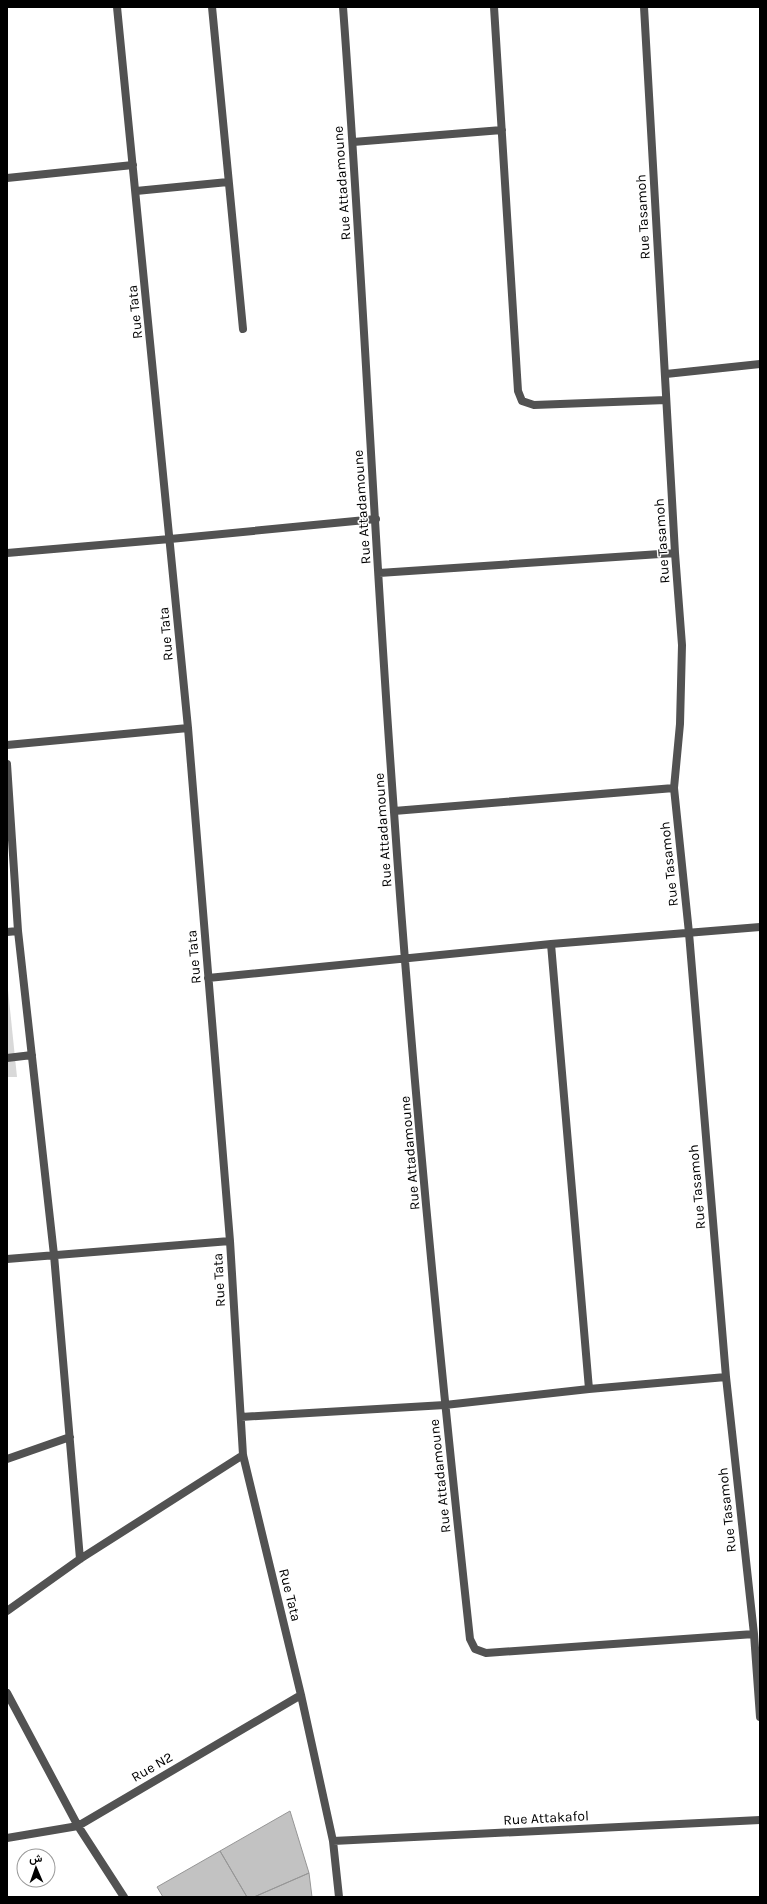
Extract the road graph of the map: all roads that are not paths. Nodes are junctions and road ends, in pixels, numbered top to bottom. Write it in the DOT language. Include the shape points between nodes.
graph roads {
  1 [pos="117,7"];
  2 [pos="212,7"];
  3 [pos="343,7"];
  4 [pos="494,7"];
  5 [pos="644,7"];
  6 [pos="502,130"];
  7 [pos="353,142"];
  8 [pos="133,165"];
  9 [pos="7,178"];
  10 [pos="228,182"];
  11 [pos="136,191"];
  12 [pos="244,329"];
  13 [pos="760,364"];
  14 [pos="666,374"];
  15 [pos="666,400"];
  16 [pos="376,519"];
  17 [pos="170,540"];
  18 [pos="7,553"];
  19 [pos="675,553"];
  20 [pos="379,573"];
  21 [pos="188,728"];
  22 [pos="7,745"];
  23 [pos="7,764"];
  24 [pos="674,788"];
  25 [pos="394,811"];
  26 [pos="760,926"];
  27 [pos="18,931"];
  28 [pos="7,932"];
  29 [pos="689,933"];
  30 [pos="551,944"];
  31 [pos="406,959"];
  32 [pos="208,978"];
  33 [pos="32,1055"];
  34 [pos="7,1058"];
  35 [pos="230,1241"];
  36 [pos="54,1254"];
  37 [pos="7,1259"];
  38 [pos="726,1377"];
  39 [pos="589,1389"];
  40 [pos="445,1405"];
  41 [pos="240,1417"];
  42 [pos="70,1437"];
  43 [pos="243,1455"];
  44 [pos="7,1459"];
  45 [pos="80,1559"];
  46 [pos="7,1612"];
  47 [pos="754,1634"];
  48 [pos="7,1693"];
  49 [pos="301,1695"];
  50 [pos="760,1717"];
  51 [pos="760,1820"];
  52 [pos="78,1826"];
  53 [pos="7,1838"];
  54 [pos="333,1841"];
  55 [pos="124,1897"];
  56 [pos="339,1897"];
  1 -- 8 [label="street, Rue Tata"];
  2 -- 10 [label="street"];
  3 -- 7 [label="street, Rue Attadamoune"];
  4 -- 6 [label="street"];
  5 -- 14 [label="street, Rue Tasamoh"];
  6 -- 7 [label="street"];
  6 -- 15 [label="street" via="518,390 522,401 534,405"];
  7 -- 16 [label="street, Rue Attadamoune"];
  8 -- 9 [label="street"];
  8 -- 11 [label="street, Rue Tata"];
  10 -- 11 [label="street"];
  10 -- 12 [label="street"];
  11 -- 17 [label="street, Rue Tata"];
  13 -- 14 [label="street"];
  14 -- 15 [label="street, Rue Tasamoh"];
  15 -- 19 [label="street, Rue Tasamoh"];
  16 -- 17 [label="street"];
  16 -- 20 [label="street, Rue Attadamoune"];
  17 -- 18 [label="street"];
  17 -- 21 [label="street, Rue Tata"];
  19 -- 20 [label="street"];
  19 -- 24 [label="street, Rue Tasamoh" via="682,645 680,724"];
  20 -- 25 [label="street, Rue Attadamoune"];
  21 -- 22 [label="street"];
  21 -- 32 [label="street, Rue Tata"];
  23 -- 27 [label="street"];
  24 -- 25 [label="street"];
  24 -- 29 [label="street, Rue Tasamoh"];
  25 -- 31 [label="street, Rue Attadamoune"];
  26 -- 29 [label="street"];
  27 -- 28 [label="street"];
  27 -- 33 [label="street"];
  29 -- 30 [label="street"];
  29 -- 38 [label="street, Rue Tasamoh"];
  30 -- 31 [label="street"];
  30 -- 39 [label="street"];
  31 -- 32 [label="street"];
  31 -- 40 [label="street, Rue Attadamoune"];
  32 -- 35 [label="street, Rue Tata"];
  33 -- 34 [label="street"];
  33 -- 36 [label="street"];
  35 -- 36 [label="street"];
  35 -- 41 [label="street, Rue Tata"];
  36 -- 37 [label="street"];
  36 -- 42 [label="street"];
  38 -- 39 [label="street"];
  38 -- 47 [label="street, Rue Tasamoh"];
  39 -- 40 [label="street"];
  40 -- 41 [label="street"];
  40 -- 47 [label="street, Rue Attadamoune" via="470,1639 475,1649 486,1653"];
  41 -- 43 [label="street, Rue Tata"];
  42 -- 44 [label="street"];
  42 -- 45 [label="street"];
  43 -- 45 [label="street"];
  43 -- 49 [label="street, Rue Tata"];
  45 -- 46 [label="street"];
  47 -- 50 [label="street, Rue Tasamoh"];
  48 -- 52 [label="street"];
  49 -- 52 [label="street, Rue N2"];
  49 -- 54 [label="street, Rue Tata"];
  51 -- 54 [label="street, Rue Attakafol"];
  52 -- 53 [label="street, Rue N2"];
  52 -- 55 [label="street"];
  54 -- 56 [label="street, Rue Tata"];
}
